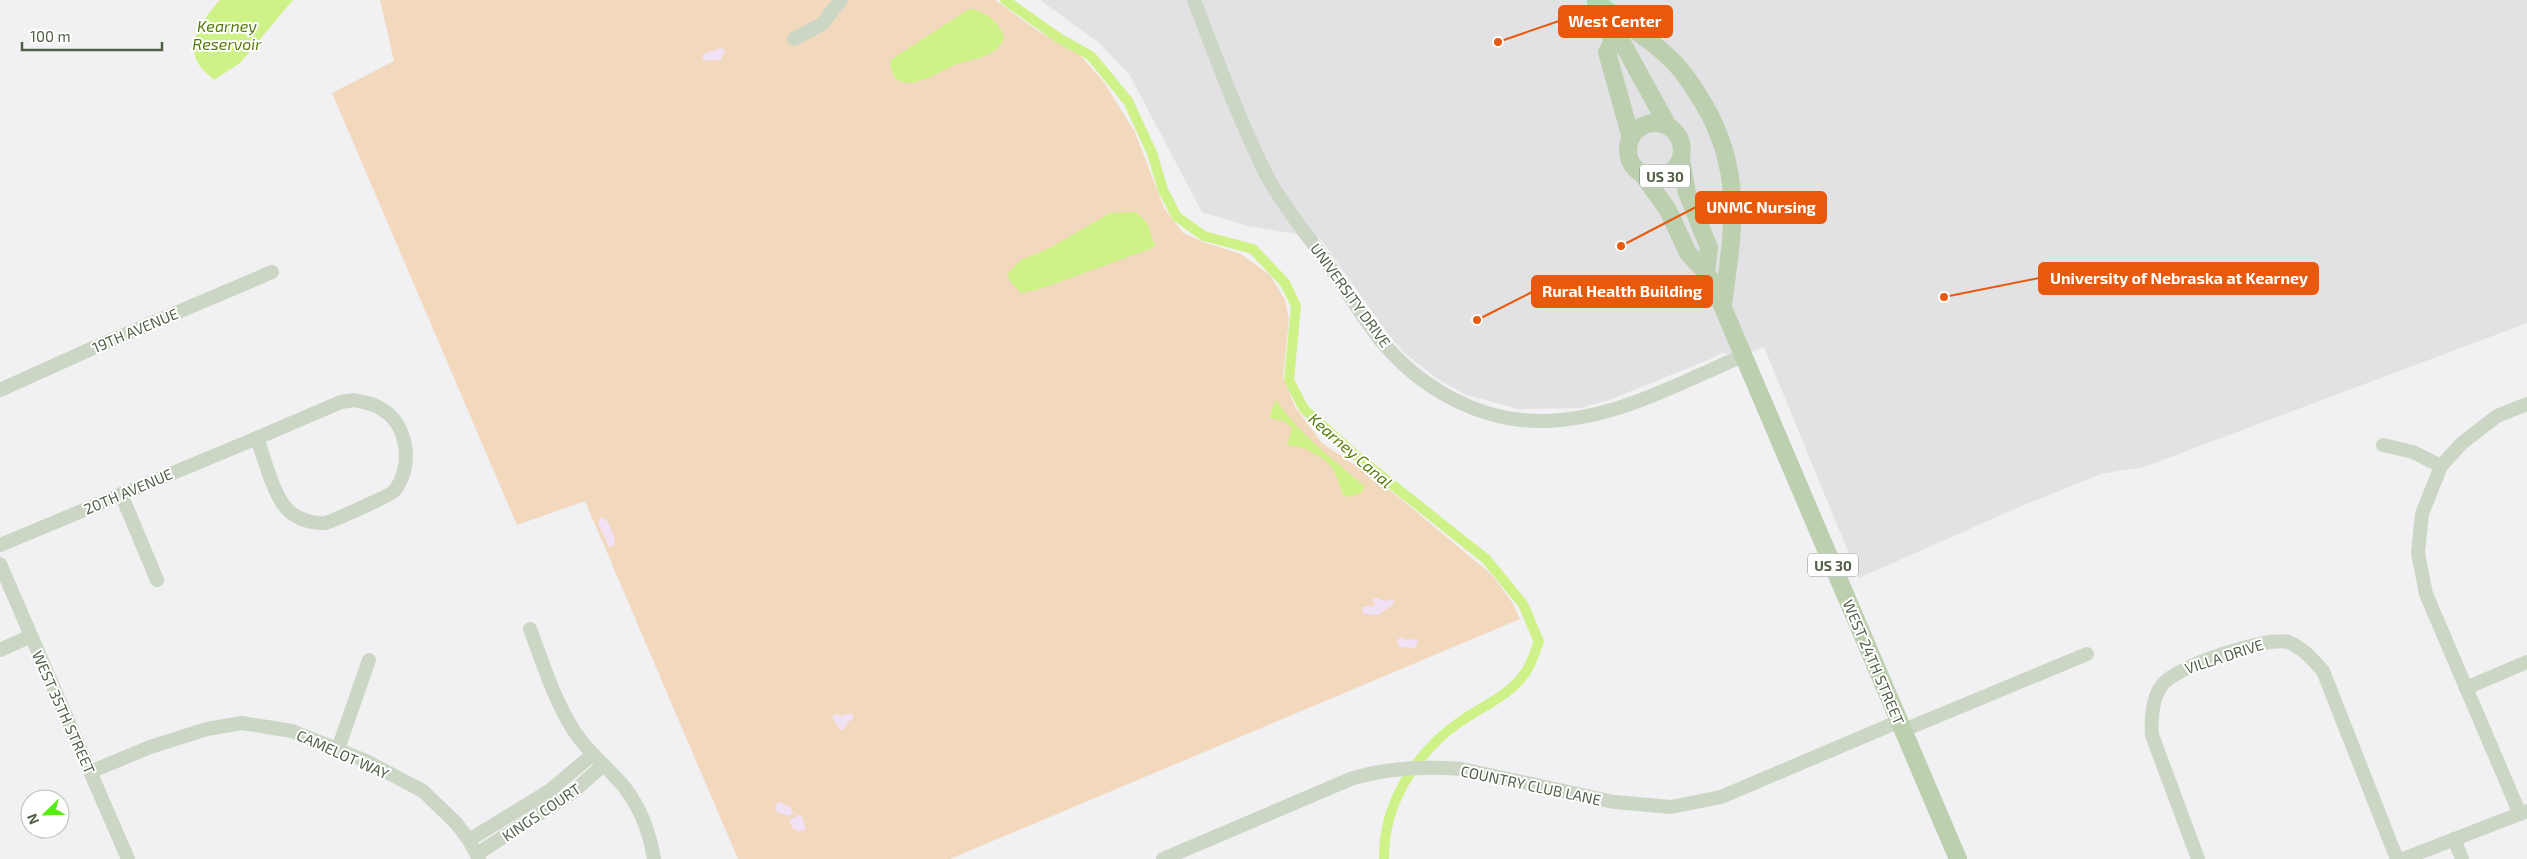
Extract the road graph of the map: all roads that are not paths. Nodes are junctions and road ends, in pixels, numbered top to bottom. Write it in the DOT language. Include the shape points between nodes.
graph roads {
  1 [pos="841,0"];
  2 [pos="1194,0"];
  3 [pos="1596,1"];
  4 [pos="794,39"];
  5 [pos="1613,42"];
  6 [pos="1668,126"];
  7 [pos="1631,138"];
  8 [pos="1681,159"];
  9 [pos="1643,175"];
  10 [pos="272,272"];
  11 [pos="1706,272"];
  12 [pos="1723,305"];
  13 [pos="1745,355"];
  14 [pos="0,390"];
  15 [pos="2527,405"];
  16 [pos="257,438"];
  17 [pos="2383,445"];
  18 [pos="2441,466"];
  19 [pos="121,494"];
  20 [pos="0,545"];
  21 [pos="0,564"];
  22 [pos="157,580"];
  23 [pos="530,629"];
  24 [pos="31,636"];
  25 [pos="0,650"];
  26 [pos="2086,654"];
  27 [pos="369,660"];
  28 [pos="2527,662"];
  29 [pos="2466,688"];
  30 [pos="1902,726"];
  31 [pos="338,749"];
  32 [pos="592,755"];
  33 [pos="602,766"];
  34 [pos="90,772"];
  35 [pos="2524,813"];
  36 [pos="2454,839"];
  37 [pos="469,840"];
  38 [pos="478,856"];
  39 [pos="128,859"];
  40 [pos="654,859"];
  41 [pos="1163,859"];
  42 [pos="1958,859"];
  43 [pos="2198,859"];
  44 [pos="2397,859"];
  45 [pos="2403,859"];
  46 [pos="2462,859"];
  1 -- 4 [label="street" via="822,24"];
  2 -- 13 [label="street, UNIVERSITY DRIVE" via="1262,166 1285,206 1378,337 1410,370 1442,394 1472,408 1503,417 1546,421 1582,418 1627,405"];
  3 -- 5 [label="main road, US 30"];
  3 -- 12 [label="main road" via="1677,65 1691,82 1716,127 1728,158 1733,200 1732,238"];
  5 -- 6 [label="main road, US 30" via="1624,46"];
  5 -- 7 [label="main road, US 30" via="1607,52"];
  6 -- 7 [label="main road" via="1660,123 1645,125"];
  6 -- 8 [label="main road, US 30" via="1680,142"];
  7 -- 9 [label="main road, US 30" via="1629,157"];
  8 -- 9 [label="main road, US 30" via="1666,176"];
  8 -- 11 [label="main road, US 30" via="1687,193 1708,248"];
  9 -- 11 [label="main road, WEST 24TH STREET / US 30" via="1668,210 1688,253"];
  10 -- 14 [label="street, 19TH AVENUE"];
  11 -- 12 [label="main road, WEST 24TH STREET / US 30"];
  12 -- 13 [label="main road, WEST 24TH STREET / US 30"];
  13 -- 30 [label="main road, WEST 24TH STREET / US 30"];
  15 -- 18 [label="street" via="2497,416 2462,443"];
  16 -- 16 [label="street, 20TH AVENUE" via="276,489 288,510 304,520 325,523 393,493 404,477 407,463 405,446 394,419 383,409 354,400 341,402"];
  16 -- 19 [label="street, 20TH AVENUE"];
  17 -- 18 [label="street" via="2412,452"];
  18 -- 29 [label="street" via="2422,514 2418,553 2426,594"];
  19 -- 20 [label="street, 20TH AVENUE"];
  19 -- 22 [label="street"];
  21 -- 24 [label="street, WEST 35TH STREET"];
  23 -- 32 [label="street" via="561,707"];
  24 -- 25 [label="street"];
  24 -- 34 [label="street, WEST 35TH STREET"];
  26 -- 30 [label="street, COUNTRY CLUB LANE"];
  27 -- 31 [label="street"];
  28 -- 29 [label="street"];
  29 -- 35 [label="street"];
  30 -- 41 [label="street, COUNTRY CLUB LANE" via="1721,797 1672,807 1614,802 1462,769 1435,767 1373,772"];
  30 -- 42 [label="main road, WEST 24TH STREET / US 30"];
  31 -- 34 [label="street, CAMELOT WAY" via="292,731 242,723 207,729 150,747"];
  31 -- 37 [label="street, CAMELOT WAY" via="423,791"];
  32 -- 33 [label="street"];
  32 -- 37 [label="street" via="549,791"];
  33 -- 38 [label="street, KINGS COURT" via="573,792"];
  33 -- 40 [label="street" via="625,788 641,813"];
  34 -- 39 [label="street, WEST 35TH STREET"];
  35 -- 36 [label="street"];
  36 -- 45 [label="street"];
  36 -- 46 [label="street"];
  37 -- 38 [label="street, CAMELOT WAY"];
  43 -- 44 [label="street, VILLA DRIVE" via="2152,735 2151,718 2157,698 2162,684 2178,672 2205,660 2272,640 2288,642 2303,650 2323,671"];
}
